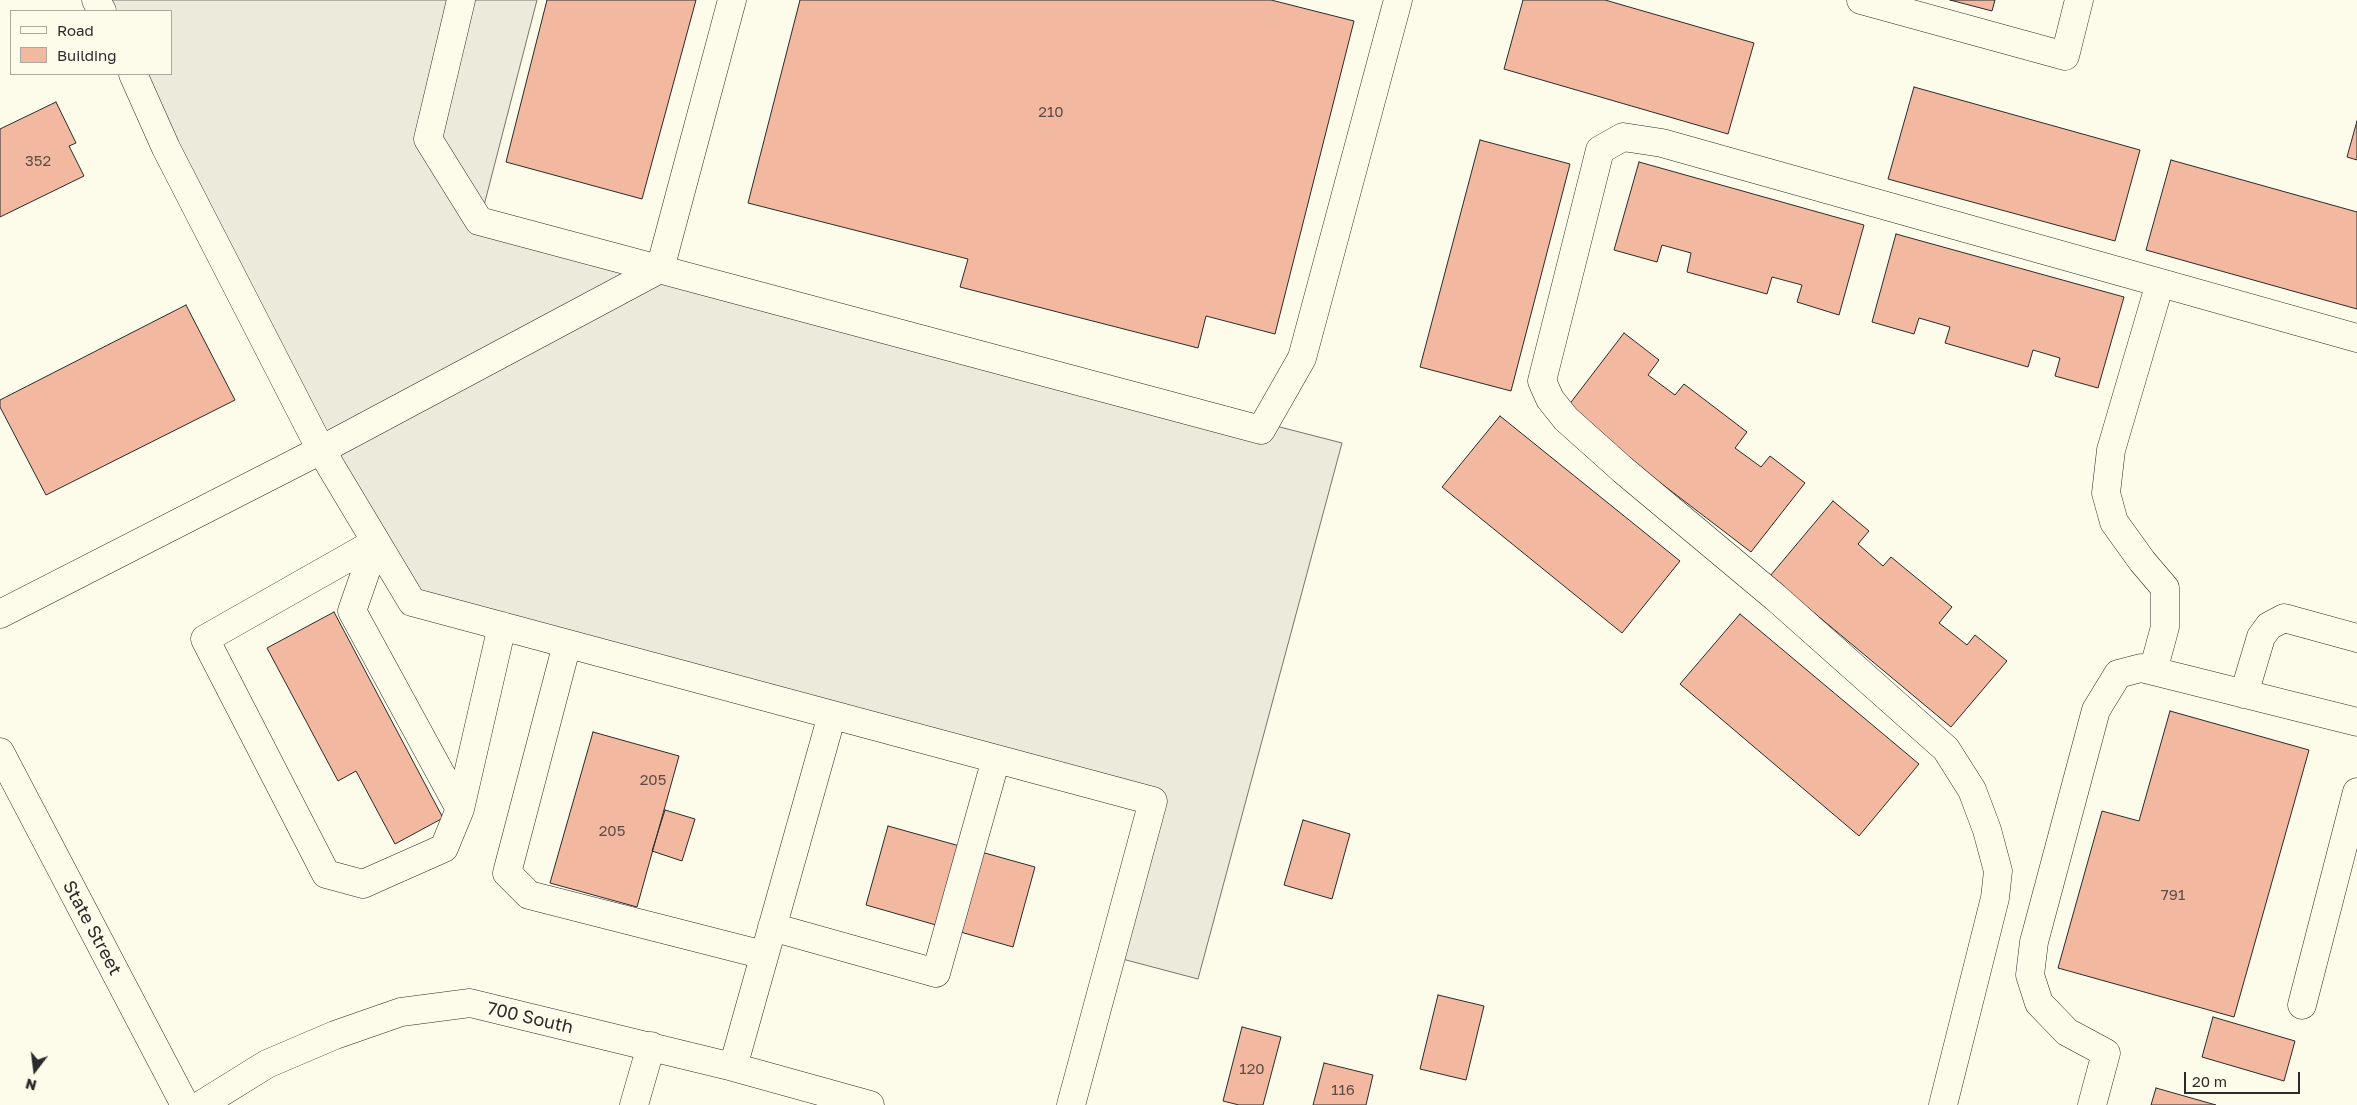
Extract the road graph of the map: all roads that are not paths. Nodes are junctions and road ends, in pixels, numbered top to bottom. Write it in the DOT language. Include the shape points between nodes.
graph roads {
  1 [pos="460,0"];
  2 [pos="732,0"];
  3 [pos="1398,0"];
  4 [pos="1861,0"];
  5 [pos="2079,0"];
  6 [pos="133,75"];
  7 [pos="660,269"];
  8 [pos="2160,283"];
  9 [pos="2357,338"];
  10 [pos="321,450"];
  11 [pos="376,542"];
  12 [pos="0,614"];
  13 [pos="502,626"];
  14 [pos="2357,638"];
  15 [pos="567,644"];
  16 [pos="2153,671"];
  17 [pos="2244,694"];
  18 [pos="832,715"];
  19 [pos="2357,722"];
  20 [pos="0,752"];
  21 [pos="996,759"];
  22 [pos="2357,792"];
  23 [pos="460,809"];
  24 [pos="772,927"];
  25 [pos="764,955"];
  26 [pos="2302,1005"];
  27 [pos="651,1046"];
  28 [pos="733,1066"];
  29 [pos="185,1105"];
  30 [pos="202,1105"];
  31 [pos="634,1105"];
  32 [pos="870,1105"];
  33 [pos="1071,1105"];
  34 [pos="1943,1105"];
  35 [pos="2092,1105"];
  1 -- 7 [label="street" via="428,139 479,221"];
  2 -- 7 [label="street"];
  3 -- 7 [label="street" via="1302,358 1261,430"];
  4 -- 5 [label="street" via="2064,56"];
  6 -- 10 [label="street" via="166,148"];
  7 -- 10 [label="street"];
  8 -- 9 [label="street"];
  8 -- 16 [label="street" via="2111,450 2106,493 2114,522 2166,588 2165,627"];
  8 -- 34 [label="street" via="1662,143 1624,137 1600,150 1542,381 1550,399 1566,419 1623,470 1775,597 1946,749 1972,790 1988,830 1998,871 1995,898"];
  10 -- 11 [label="street"];
  10 -- 12 [label="street"];
  11 -- 13 [label="street" via="412,602"];
  11 -- 23 [label="street" via="352,611"];
  11 -- 23 [label="street" via="205,639 326,874 363,884 444,848"];
  13 -- 15 [label="street"];
  13 -- 23 [label="street"];
  14 -- 17 [label="street" via="2284,618 2269,626 2261,637"];
  15 -- 18 [label="street"];
  15 -- 25 [label="street" via="508,873 529,895"];
  16 -- 17 [label="street"];
  16 -- 35 [label="street" via="2141,668 2118,674 2096,710 2034,942 2030,975 2039,1004 2067,1032 2106,1054"];
  17 -- 19 [label="street"];
  18 -- 21 [label="street"];
  18 -- 24 [label="street"];
  20 -- 29 [label="street, State Street"];
  21 -- 24 [label="street" via="936,973"];
  21 -- 33 [label="street" via="1153,801"];
  22 -- 26 [label="street"];
  24 -- 25 [label="street"];
  25 -- 28 [label="street"];
  27 -- 28 [label="street, 700 South"];
  27 -- 30 [label="street, 700 South" via="470,1004 401,1012 267,1064"];
  27 -- 31 [label="street"];
  28 -- 32 [label="street, 700 South"];
}
